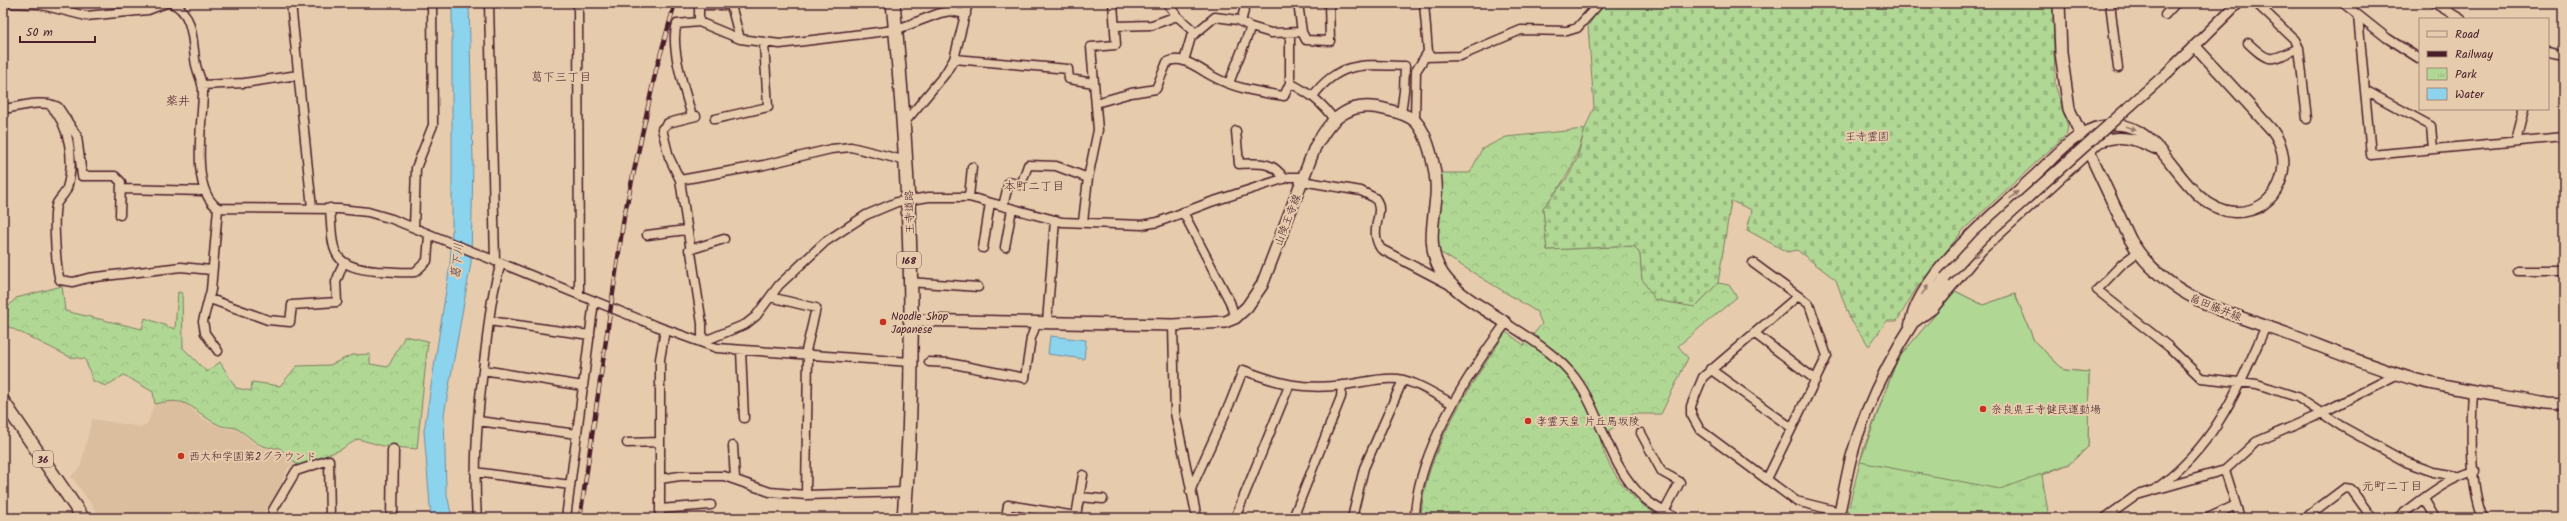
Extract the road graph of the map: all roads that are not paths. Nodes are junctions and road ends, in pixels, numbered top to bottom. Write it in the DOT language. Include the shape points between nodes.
graph roads {
  1 [pos="166,3"];
  2 [pos="171,3"];
  3 [pos="291,3"];
  4 [pos="432,3"];
  5 [pos="489,3"];
  6 [pos="578,3"];
  7 [pos="892,3"];
  8 [pos="968,3"];
  9 [pos="1113,3"];
  10 [pos="1167,3"];
  11 [pos="1246,3"];
  12 [pos="1298,3"];
  13 [pos="1329,3"];
  14 [pos="1424,3"];
  15 [pos="2059,3"];
  16 [pos="2110,3"];
  17 [pos="2176,3"];
  18 [pos="2238,3"];
  19 [pos="2256,3"];
  20 [pos="2343,3"];
  21 [pos="2434,3"];
  22 [pos="3,4"];
  23 [pos="1597,6"];
  24 [pos="966,14"];
  25 [pos="2165,15"];
  26 [pos="1177,16"];
  27 [pos="2358,16"];
  28 [pos="2459,18"];
  29 [pos="699,22"];
  30 [pos="1241,22"];
  31 [pos="1114,26"];
  32 [pos="1251,27"];
  33 [pos="895,30"];
  34 [pos="1302,32"];
  35 [pos="1196,33"];
  36 [pos="1290,33"];
  37 [pos="740,40"];
  38 [pos="764,44"];
  39 [pos="2248,44"];
  40 [pos="2195,46"];
  41 [pos="2299,48"];
  42 [pos="2549,52"];
  43 [pos="2564,55"];
  44 [pos="1425,57"];
  45 [pos="2419,58"];
  46 [pos="954,59"];
  47 [pos="1184,61"];
  48 [pos="2118,68"];
  49 [pos="298,75"];
  50 [pos="1094,83"];
  51 [pos="1229,83"];
  52 [pos="1290,83"];
  53 [pos="202,85"];
  54 [pos="2366,90"];
  55 [pos="1313,96"];
  56 [pos="1096,103"];
  57 [pos="49,104"];
  58 [pos="3,110"];
  59 [pos="2524,110"];
  60 [pos="1401,114"];
  61 [pos="715,119"];
  62 [pos="2307,119"];
  63 [pos="1334,120"];
  64 [pos="1415,120"];
  65 [pos="905,122"];
  66 [pos="1236,131"];
  67 [pos="2080,135"];
  68 [pos="2564,137"];
  69 [pos="2516,141"];
  70 [pos="2433,149"];
  71 [pos="2089,150"];
  72 [pos="2157,150"];
  73 [pos="907,161"];
  74 [pos="972,168"];
  75 [pos="1088,178"];
  76 [pos="1284,179"];
  77 [pos="1303,179"];
  78 [pos="680,180"];
  79 [pos="121,189"];
  80 [pos="204,191"];
  81 [pos="969,198"];
  82 [pos="909,199"];
  83 [pos="990,203"];
  84 [pos="1003,206"];
  85 [pos="218,208"];
  86 [pos="312,208"];
  87 [pos="330,208"];
  88 [pos="1012,209"];
  89 [pos="1184,212"];
  90 [pos="120,215"];
  91 [pos="1055,220"];
  92 [pos="1083,222"];
  93 [pos="414,228"];
  94 [pos="686,230"];
  95 [pos="429,235"];
  96 [pos="647,235"];
  97 [pos="724,239"];
  98 [pos="1005,247"];
  99 [pos="983,248"];
  100 [pos="689,250"];
  101 [pos="2138,252"];
  102 [pos="498,262"];
  103 [pos="1753,263"];
  104 [pos="343,264"];
  105 [pos="211,270"];
  106 [pos="2516,271"];
  107 [pos="2564,271"];
  108 [pos="909,282"];
  109 [pos="978,287"];
  110 [pos="1453,287"];
  111 [pos="579,295"];
  112 [pos="1798,296"];
  113 [pos="770,297"];
  114 [pos="210,299"];
  115 [pos="594,301"];
  116 [pos="1235,318"];
  117 [pos="909,320"];
  118 [pos="489,321"];
  119 [pos="1042,322"];
  120 [pos="1506,323"];
  121 [pos="1173,325"];
  122 [pos="1910,325"];
  123 [pos="2266,326"];
  124 [pos="665,330"];
  125 [pos="1754,332"];
  126 [pos="590,335"];
  127 [pos="702,342"];
  128 [pos="741,350"];
  129 [pos="218,351"];
  130 [pos="807,355"];
  131 [pos="910,362"];
  132 [pos="929,362"];
  133 [pos="1710,369"];
  134 [pos="483,370"];
  135 [pos="2398,374"];
  136 [pos="1403,380"];
  137 [pos="1816,380"];
  138 [pos="2241,383"];
  139 [pos="1342,385"];
  140 [pos="583,386"];
  141 [pos="1289,386"];
  142 [pos="2473,391"];
  143 [pos="3,401"];
  144 [pos="1453,404"];
  145 [pos="2564,405"];
  146 [pos="2321,413"];
  147 [pos="744,418"];
  148 [pos="478,421"];
  149 [pos="1792,428"];
  150 [pos="1641,432"];
  151 [pos="577,434"];
  152 [pos="660,442"];
  153 [pos="627,443"];
  154 [pos="733,446"];
  155 [pos="393,450"];
  156 [pos="2225,470"];
  157 [pos="2475,471"];
  158 [pos="475,472"];
  159 [pos="1082,475"];
  160 [pos="2457,476"];
  161 [pos="660,478"];
  162 [pos="735,478"];
  163 [pos="1767,479"];
  164 [pos="570,485"];
  165 [pos="2154,489"];
  166 [pos="1190,491"];
  167 [pos="906,492"];
  168 [pos="806,495"];
  169 [pos="1079,497"];
  170 [pos="1103,499"];
  171 [pos="2424,499"];
  172 [pos="711,505"];
  173 [pos="2236,505"];
  174 [pos="1664,512"];
  175 [pos="660,514"];
  176 [pos="1839,515"];
  177 [pos="83,518"];
  178 [pos="271,518"];
  179 [pos="330,518"];
  180 [pos="392,518"];
  181 [pos="477,518"];
  182 [pos="566,518"];
  183 [pos="904,518"];
  184 [pos="1006,518"];
  185 [pos="1197,518"];
  186 [pos="1235,518"];
  187 [pos="1293,518"];
  188 [pos="1352,518"];
  189 [pos="1415,518"];
  190 [pos="1676,518"];
  191 [pos="2105,518"];
  192 [pos="2208,518"];
  193 [pos="2240,518"];
  194 [pos="2305,518"];
  195 [pos="2372,518"];
  196 [pos="2397,518"];
  197 [pos="2435,518"];
  198 [pos="2483,518"];
  1 -- 22 [label="street" via="148,10 86,16 38,4"];
  2 -- 53 [label="street" via="179,7 187,18"];
  3 -- 49 [label="street"];
  4 -- 93 [label="street" via="433,125 416,168"];
  5 -- 102 [label="street"];
  6 -- 111 [label="street"];
  7 -- 33 [label="highway, 王寺道路 / 168"];
  8 -- 24 [label="street"];
  9 -- 31 [label="street"];
  10 -- 26 [label="street"];
  11 -- 30 [label="street"];
  12 -- 34 [label="street"];
  13 -- 34 [label="street" via="1330,41 1306,40"];
  14 -- 44 [label="street" via="1428,42"];
  15 -- 67 [label="main road, 畠田藤井線" via="2065,94"];
  16 -- 48 [label="street"];
  17 -- 25 [label="street"];
  18 -- 40 [label="street"];
  19 -- 41 [label="street" via="2295,40"];
  20 -- 27 [label="street"];
  21 -- 28 [label="street"];
  23 -- 44 [label="street" via="1577,28 1567,31 1521,30 1460,56"];
  24 -- 33 [label="street" via="940,13"];
  24 -- 46 [label="street"];
  26 -- 31 [label="street" via="1152,25"];
  26 -- 35 [label="street"];
  27 -- 45 [label="street"];
  27 -- 54 [label="street"];
  29 -- 37 [label="street"];
  29 -- 37 [label="street" via="699,6 731,5"];
  29 -- 78 [label="street" via="677,24 675,31 677,57 694,117 668,123 662,129 669,157"];
  30 -- 32 [label="street"];
  30 -- 35 [label="street" via="1215,17"];
  31 -- 50 [label="street" via="1116,45 1090,47"];
  32 -- 36 [label="street" via="1271,33"];
  32 -- 51 [label="street"];
  33 -- 38 [label="street"];
  33 -- 65 [label="highway, 王寺道路 / 168"];
  34 -- 36 [label="street"];
  35 -- 47 [label="street" via="1191,37"];
  36 -- 52 [label="street"];
  37 -- 38 [label="street"];
  38 -- 61 [label="street" via="768,107"];
  39 -- 41 [label="street" via="2264,58 2271,60"];
  40 -- 72 [label="street" via="2276,135 2284,154 2283,177 2272,195 2256,209 2242,212 2226,211 2212,207 2205,201"];
  40 -- 122 [label="street, bridge" via="1985,235 1945,278"];
  41 -- 62 [label="street"];
  42 -- 43 [label="street"];
  44 -- 64 [label="street" via="1416,71"];
  46 -- 50 [label="street" via="1068,69 1069,79"];
  46 -- 65 [label="street" via="945,74"];
  47 -- 51 [label="street"];
  47 -- 56 [label="street" via="1173,59 1167,62 1156,89"];
  49 -- 53 [label="street" via="244,83"];
  49 -- 86 [label="street"];
  50 -- 56 [label="street"];
  51 -- 52 [label="street" via="1247,90 1284,96"];
  52 -- 55 [label="street"];
  53 -- 80 [label="street" via="200,146"];
  54 -- 70 [label="street" via="2431,126"];
  54 -- 70 [label="street" via="2372,155"];
  55 -- 60 [label="street" via="1324,83 1351,66 1404,66"];
  55 -- 63 [label="street"];
  56 -- 75 [label="street" via="1098,130"];
  57 -- 58 [label="street"];
  57 -- 79 [label="street" via="61,109 77,136 82,176 115,176 121,182"];
  57 -- 105 [label="street" via="65,132 71,166 66,190 56,205 57,266 60,280 73,282 181,267"];
  59 -- 69 [label="street"];
  60 -- 63 [label="main road, 山陵王寺線" via="1368,107 1345,112"];
  60 -- 64 [label="main road, 山陵王寺線"];
  63 -- 77 [label="main road, 山陵王寺線" via="1315,147"];
  64 -- 110 [label="main road" via="1425,137 1436,178 1433,250 1438,266"];
  65 -- 73 [label="highway, 王寺道路 / 168"];
  66 -- 76 [label="street" via="1240,164 1271,165 1280,171"];
  67 -- 71 [label="main road, 畠田藤井線"];
  67 -- 72 [label="street, one-way" via="2099,128 2125,126 2140,131 2151,139"];
  122 -- 67 [label="street, one-way" via="1918,301 1956,251"];
  68 -- 69 [label="street"];
  69 -- 70 [label="street"];
  71 -- 72 [label="street" via="2099,142 2122,136 2141,141"];
  71 -- 101 [label="main road, 畠田藤井線"];
  71 -- 122 [label="street, one-way" via="1981,250 1932,309"];
  73 -- 78 [label="street" via="851,148 831,149 764,165"];
  73 -- 82 [label="highway, 王寺道路 / 168"];
  74 -- 81 [label="street"];
  75 -- 84 [label="street" via="1056,166 1028,165 1021,185 1009,182"];
  75 -- 92 [label="street"];
  76 -- 77 [label="street"];
  76 -- 89 [label="street"];
  77 -- 110 [label="street" via="1362,191 1375,198 1379,210 1375,238 1381,249"];
  77 -- 116 [label="main road, 山陵王寺線" via="1262,285 1247,307"];
  78 -- 94 [label="street"];
  79 -- 80 [label="street"];
  79 -- 90 [label="street"];
  80 -- 85 [label="street"];
  81 -- 82 [label="street"];
  81 -- 83 [label="street"];
  82 -- 108 [label="highway, 王寺道路 / 168"];
  82 -- 113 [label="street" via="883,207 825,242 791,273"];
  83 -- 84 [label="street"];
  83 -- 99 [label="street"];
  84 -- 88 [label="street"];
  85 -- 86 [label="street"];
  85 -- 105 [label="street"];
  86 -- 87 [label="street"];
  87 -- 93 [label="street" via="368,212"];
  87 -- 104 [label="street" via="333,242"];
  88 -- 91 [label="street"];
  88 -- 98 [label="street"];
  89 -- 92 [label="street" via="1146,225"];
  89 -- 116 [label="street" via="1230,302"];
  91 -- 92 [label="street"];
  91 -- 119 [label="street"];
  93 -- 95 [label="street"];
  94 -- 96 [label="street"];
  94 -- 100 [label="street"];
  95 -- 102 [label="street"];
  95 -- 104 [label="street" via="427,261 415,272 362,270"];
  97 -- 100 [label="street"];
  100 -- 127 [label="street" via="702,324"];
  101 -- 123 [label="main road, 畠田藤井線" via="2180,292 2212,307"];
  101 -- 138 [label="street" via="2122,264 2097,290 2169,347 2201,378"];
  102 -- 111 [label="street"];
  102 -- 118 [label="street"];
  103 -- 112 [label="street"];
  104 -- 114 [label="street" via="336,282 337,302 292,305 290,322 268,320"];
  105 -- 114 [label="street" via="213,276"];
  106 -- 107 [label="street"];
  108 -- 109 [label="street"];
  108 -- 117 [label="highway, 王寺道路 / 168"];
  110 -- 120 [label="main road"];
  111 -- 115 [label="street"];
  112 -- 125 [label="street"];
  112 -- 137 [label="street" via="1809,304 1827,356"];
  113 -- 127 [label="street" via="756,316 746,324"];
  113 -- 130 [label="street" via="816,308"];
  114 -- 129 [label="street" via="204,314 203,327 208,339"];
  115 -- 124 [label="street"];
  115 -- 126 [label="street"];
  116 -- 121 [label="main road, 山陵王寺線" via="1216,324"];
  117 -- 119 [label="main road, 山陵王寺線"];
  117 -- 131 [label="highway, 王寺道路 / 168"];
  118 -- 126 [label="street"];
  118 -- 134 [label="street"];
  119 -- 121 [label="main road, 山陵王寺線"];
  119 -- 132 [label="street" via="1031,338 1025,378 949,363"];
  120 -- 144 [label="street" via="1474,367"];
  120 -- 174 [label="street" via="1543,348 1574,377 1585,393 1622,470 1642,496"];
  121 -- 166 [label="street" via="1173,394"];
  122 -- 176 [label="street" via="1882,376 1866,413 1851,458"];
  123 -- 135 [label="main road, 畠田藤井線"];
  123 -- 138 [label="street"];
  124 -- 127 [label="street"];
  124 -- 152 [label="street" via="660,358"];
  125 -- 133 [label="street"];
  125 -- 137 [label="street"];
  126 -- 140 [label="street"];
  127 -- 128 [label="street" via="717,348"];
  128 -- 130 [label="street"];
  128 -- 147 [label="street"];
  130 -- 131 [label="street"];
  130 -- 168 [label="street"];
  131 -- 167 [label="highway, 王寺道路 / 168"];
  133 -- 149 [label="street"];
  133 -- 163 [label="street" via="1703,378 1691,406 1700,430"];
  134 -- 140 [label="street"];
  134 -- 148 [label="street"];
  135 -- 142 [label="main road, 畠田藤井線" via="2432,384"];
  135 -- 146 [label="street"];
  136 -- 139 [label="street" via="1388,378"];
  136 -- 144 [label="street"];
  136 -- 188 [label="street" via="1364,468"];
  137 -- 149 [label="street"];
  138 -- 146 [label="street" via="2276,389 2297,397"];
  138 -- 165 [label="street" via="2208,439 2172,477"];
  139 -- 141 [label="street"];
  139 -- 187 [label="street" via="1341,397"];
  140 -- 151 [label="street"];
  141 -- 166 [label="street" via="1243,370"];
  141 -- 186 [label="street"];
  142 -- 145 [label="main road, 畠田藤井線"];
  142 -- 157 [label="street" via="2471,426"];
  143 -- 177 [label="main road, 36"];
  144 -- 189 [label="street" via="1422,478 1417,494"];
  146 -- 156 [label="street" via="2256,442"];
  146 -- 160 [label="street" via="2406,462 2433,472"];
  148 -- 151 [label="street"];
  148 -- 158 [label="street"];
  149 -- 163 [label="street"];
  150 -- 174 [label="street" via="1662,472 1680,482"];
  151 -- 164 [label="street"];
  152 -- 153 [label="street"];
  152 -- 161 [label="street"];
  154 -- 162 [label="street"];
  155 -- 180 [label="street"];
  156 -- 165 [label="street" via="2174,486"];
  156 -- 173 [label="street"];
  157 -- 160 [label="street"];
  157 -- 198 [label="street"];
  158 -- 164 [label="street"];
  158 -- 181 [label="street"];
  159 -- 169 [label="street"];
  160 -- 171 [label="street"];
  161 -- 162 [label="street" via="704,475"];
  161 -- 175 [label="street"];
  162 -- 168 [label="street" via="770,492"];
  163 -- 176 [label="street" via="1803,504"];
  164 -- 182 [label="street"];
  165 -- 191 [label="street" via="2127,500"];
  166 -- 185 [label="street"];
  167 -- 168 [label="street"];
  167 -- 183 [label="highway, 王寺道路 / 168"];
  169 -- 170 [label="street"];
  169 -- 184 [label="street" via="1076,516 1008,505"];
  171 -- 196 [label="street"];
  171 -- 197 [label="street"];
  172 -- 175 [label="street"];
  173 -- 192 [label="street"];
  173 -- 193 [label="street"];
  174 -- 190 [label="street"];
  178 -- 179 [label="street" via="296,471 329,460"];
  194 -- 195 [label="street" via="2345,488 2351,489"];
}
